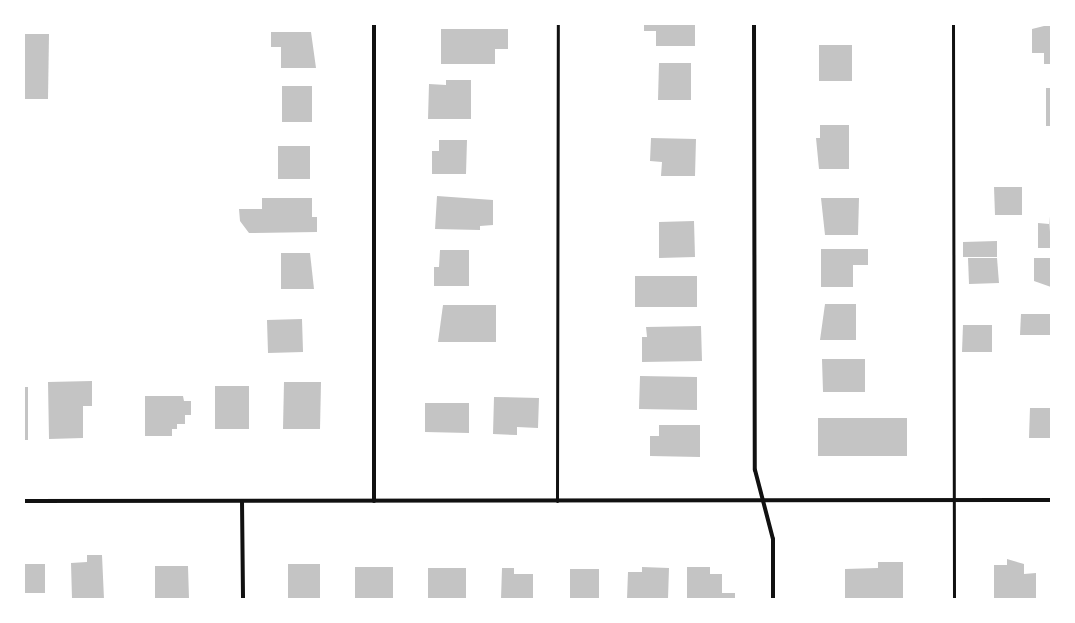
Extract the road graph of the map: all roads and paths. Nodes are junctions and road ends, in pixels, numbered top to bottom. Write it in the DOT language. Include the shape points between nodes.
graph roads {
  1 [pos="374,24"];
  2 [pos="558,24"];
  3 [pos="754,24"];
  4 [pos="953,24"];
  5 [pos="954,500"];
  6 [pos="1051,500"];
  7 [pos="24,501"];
  8 [pos="242,501"];
  9 [pos="374,501"];
  10 [pos="557,501"];
  11 [pos="763,501"];
  12 [pos="243,599"];
  13 [pos="773,599"];
  14 [pos="954,599"];
  1 -- 9 [label="street"];
  2 -- 10 [label="lane"];
  3 -- 11 [label="street" via="754,464"];
  4 -- 5 [label="lane"];
  5 -- 6 [label="street"];
  5 -- 11 [label="street"];
  5 -- 14 [label="lane"];
  7 -- 8 [label="street"];
  8 -- 9 [label="street"];
  8 -- 12 [label="street"];
  9 -- 10 [label="street"];
  10 -- 11 [label="street"];
  11 -- 13 [label="street" via="773,539"];
}
